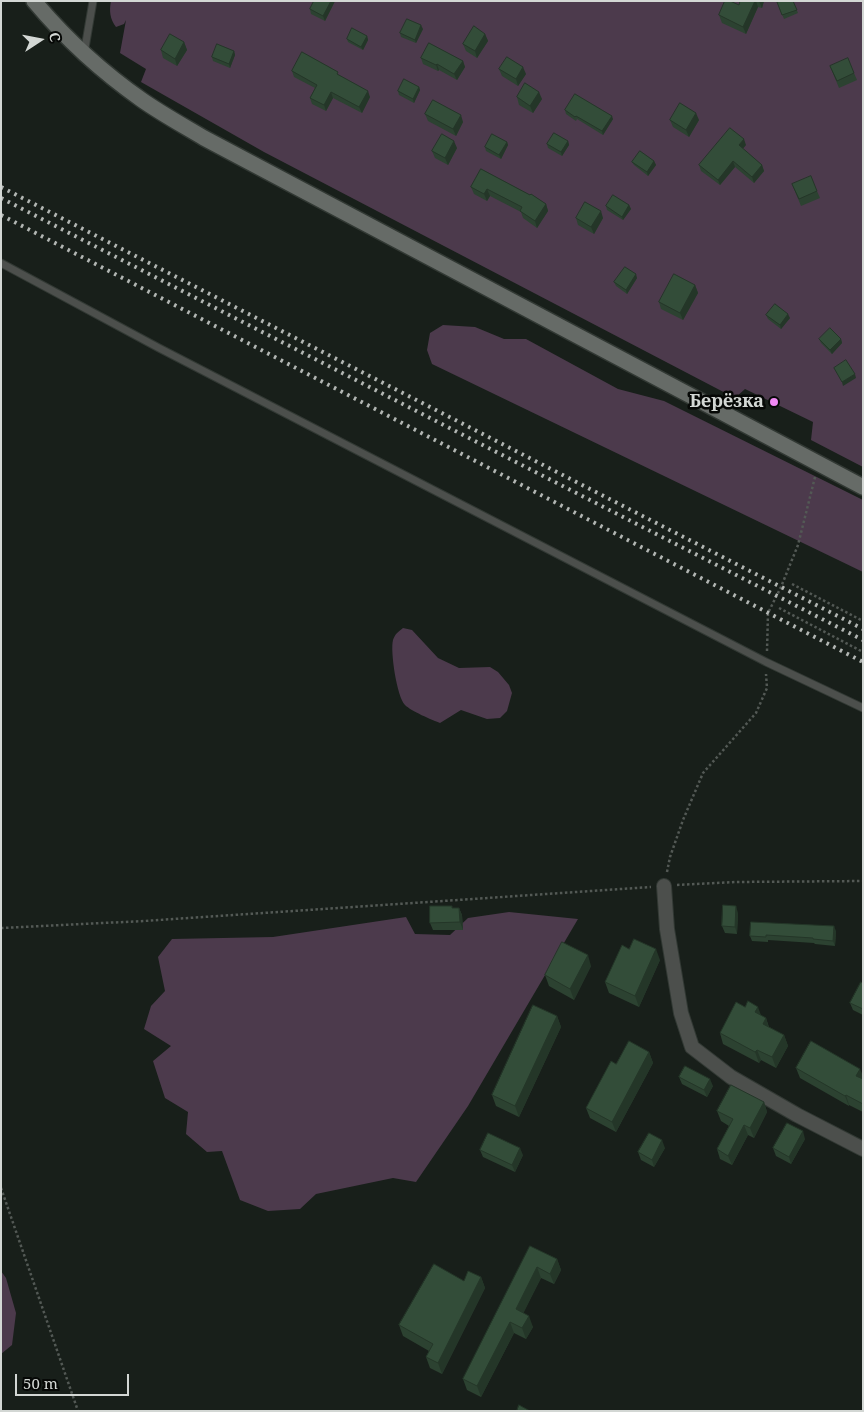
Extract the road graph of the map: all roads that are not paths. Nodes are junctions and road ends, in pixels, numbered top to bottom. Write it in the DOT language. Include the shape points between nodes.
graph roads {
  1 [pos="34,1"];
  2 [pos="93,1"];
  3 [pos="84,54"];
  4 [pos="1,263"];
  5 [pos="863,487"];
  6 [pos="863,708"];
  7 [pos="664,886"];
  8 [pos="863,1149"];
  1 -- 3 [label="street"];
  2 -- 3 [label="lane"];
  3 -- 5 [label="street" via="142,100 204,138"];
  4 -- 6 [label="lane" via="766,662"];
  7 -- 8 [label="street" via="667,929 681,1013 692,1047 731,1077"];
}
